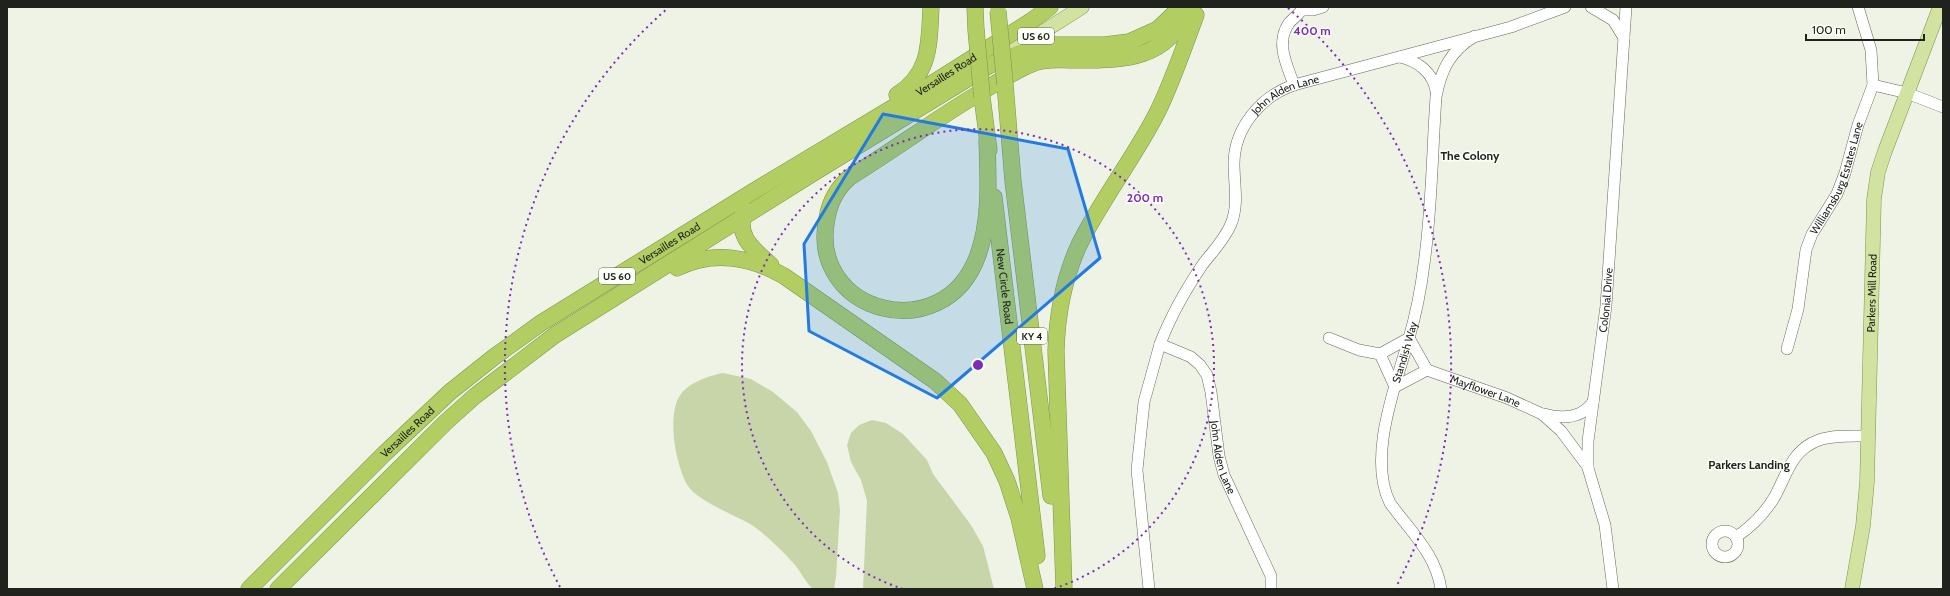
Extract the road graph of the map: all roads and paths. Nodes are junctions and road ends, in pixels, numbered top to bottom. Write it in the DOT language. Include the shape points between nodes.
graph roads {
  1 [pos="931,7"];
  2 [pos="974,7"];
  3 [pos="1050,7"];
  4 [pos="1054,7"];
  5 [pos="1082,7"];
  6 [pos="1181,7"];
  7 [pos="1190,7"];
  8 [pos="1198,7"];
  9 [pos="1323,7"];
  10 [pos="1564,7"];
  11 [pos="1591,7"];
  12 [pos="1626,7"];
  13 [pos="1858,7"];
  14 [pos="1940,7"];
  15 [pos="998,9"];
  16 [pos="1303,9"];
  17 [pos="1031,21"];
  18 [pos="1475,36"];
  19 [pos="1624,38"];
  20 [pos="1400,57"];
  21 [pos="990,65"];
  22 [pos="1294,85"];
  23 [pos="1873,85"];
  24 [pos="1907,94"];
  25 [pos="1436,97"];
  26 [pos="1943,108"];
  27 [pos="988,140"];
  28 [pos="780,176"];
  29 [pos="749,194"];
  30 [pos="742,219"];
  31 [pos="784,276"];
  32 [pos="596,309"];
  33 [pos="1329,338"];
  34 [pos="1409,338"];
  35 [pos="1160,344"];
  36 [pos="1787,348"];
  37 [pos="1380,354"];
  38 [pos="1427,370"];
  39 [pos="1395,387"];
  40 [pos="1593,402"];
  41 [pos="1542,414"];
  42 [pos="1868,436"];
  43 [pos="1588,468"];
  44 [pos="1736,537"];
  45 [pos="250,588"];
  46 [pos="278,589"];
  47 [pos="1035,589"];
  48 [pos="1041,589"];
  49 [pos="1063,589"];
  50 [pos="1149,589"];
  51 [pos="1271,589"];
  52 [pos="1441,589"];
  53 [pos="1613,589"];
  54 [pos="1852,589"];
  1 -- 28 [label="highway" via="926,62 912,84"];
  2 -- 27 [label="highway, New Circle Road / KY 4, bridge"];
  3 -- 17 [label="highway"];
  4 -- 17 [label="main road, Versailles Road / US 60"];
  5 -- 21 [label="main road, Versailles Road / US 60"];
  6 -- 21 [label="highway" via="1158,29 1129,42 1105,45 1048,45"];
  7 -- 27 [label="highway" via="1178,30 1150,52 1115,60 1056,60 1034,63 966,101 850,177 841,185 829,210 825,239 832,266 846,288 879,308 911,310 926,308 952,294 963,282 978,254 985,221"];
  8 -- 49 [label="highway" via="1171,83 1079,246 1063,293 1057,325 1056,352"];
  9 -- 16 [label="street"];
  10 -- 18 [label="street, John Alden Lane"];
  11 -- 19 [label="street" via="1613,20"];
  12 -- 19 [label="street, Colonial Drive"];
  13 -- 23 [label="street, Williamsburg Estates Lane" via="1871,50"];
  14 -- 24 [label="main road, Parkers Mill Road"];
  15 -- 49 [label="highway, New Circle Road / KY 4, bridge" via="1013,181"];
  16 -- 22 [label="street" via="1288,24 1282,38 1284,55"];
  17 -- 28 [label="highway, Versailles Road / US 60"];
  18 -- 20 [label="street, John Alden Lane"];
  18 -- 25 [label="street, Standish Way" via="1459,47 1446,63"];
  19 -- 40 [label="street, Colonial Drive" via="1606,306"];
  20 -- 22 [label="street, John Alden Lane"];
  20 -- 25 [label="street, Standish Way" via="1414,61 1424,69 1434,83"];
  21 -- 30 [label="highway, Versailles Road / US 60"];
  22 -- 35 [label="street, John Alden Lane" via="1268,98 1244,126 1235,151 1236,204 1230,224 1224,237 1188,287 1171,317"];
  23 -- 24 [label="street"];
  23 -- 36 [label="street, Williamsburg Estates Lane" via="1858,125 1838,194 1812,234 1806,250 1798,309"];
  24 -- 26 [label="street"];
  24 -- 42 [label="main road, Parkers Mill Road" via="1878,172 1874,199"];
  25 -- 34 [label="street, Standish Way" via="1424,263"];
  27 -- 48 [label="highway, New Circle Road / KY 4"];
  28 -- 29 [label="highway, Versailles Road / US 60"];
  29 -- 30 [label="highway"];
  29 -- 45 [label="highway, Versailles Road / US 60" via="541,324 487,362 450,392 384,454"];
  30 -- 31 [label="highway" via="746,241"];
  30 -- 32 [label="highway, Versailles Road / US 60"];
  31 -- 32 [label="highway" via="751,261 709,258 684,265"];
  31 -- 47 [label="highway" via="935,381 960,404 994,453 1007,481 1020,518"];
  32 -- 46 [label="highway, Versailles Road / US 60" via="555,335 469,401 410,456"];
  33 -- 37 [label="street" via="1359,350"];
  34 -- 37 [label="street"];
  34 -- 38 [label="street"];
  34 -- 39 [label="street, Standish Way"];
  35 -- 50 [label="street, John Alden Lane" via="1144,402 1137,470"];
  35 -- 51 [label="street, John Alden Lane" via="1191,357 1207,375 1221,466 1271,576"];
  37 -- 39 [label="street"];
  38 -- 39 [label="street"];
  38 -- 41 [label="street, Mayflower Lane" via="1508,398"];
  39 -- 52 [label="street, Standish Way" via="1382,449 1385,494 1430,555"];
  40 -- 41 [label="street, Mayflower Lane" via="1587,410 1575,416 1555,418"];
  40 -- 43 [label="street, Colonial Drive" via="1588,441"];
  41 -- 43 [label="street, Mayflower Lane" via="1561,431"];
  42 -- 44 [label="street" via="1820,440 1801,450 1789,464 1766,509 1750,527"];
  42 -- 54 [label="main road, Parkers Mill Road" via="1863,526"];
  43 -- 53 [label="street, Colonial Drive" via="1605,525"];
}
